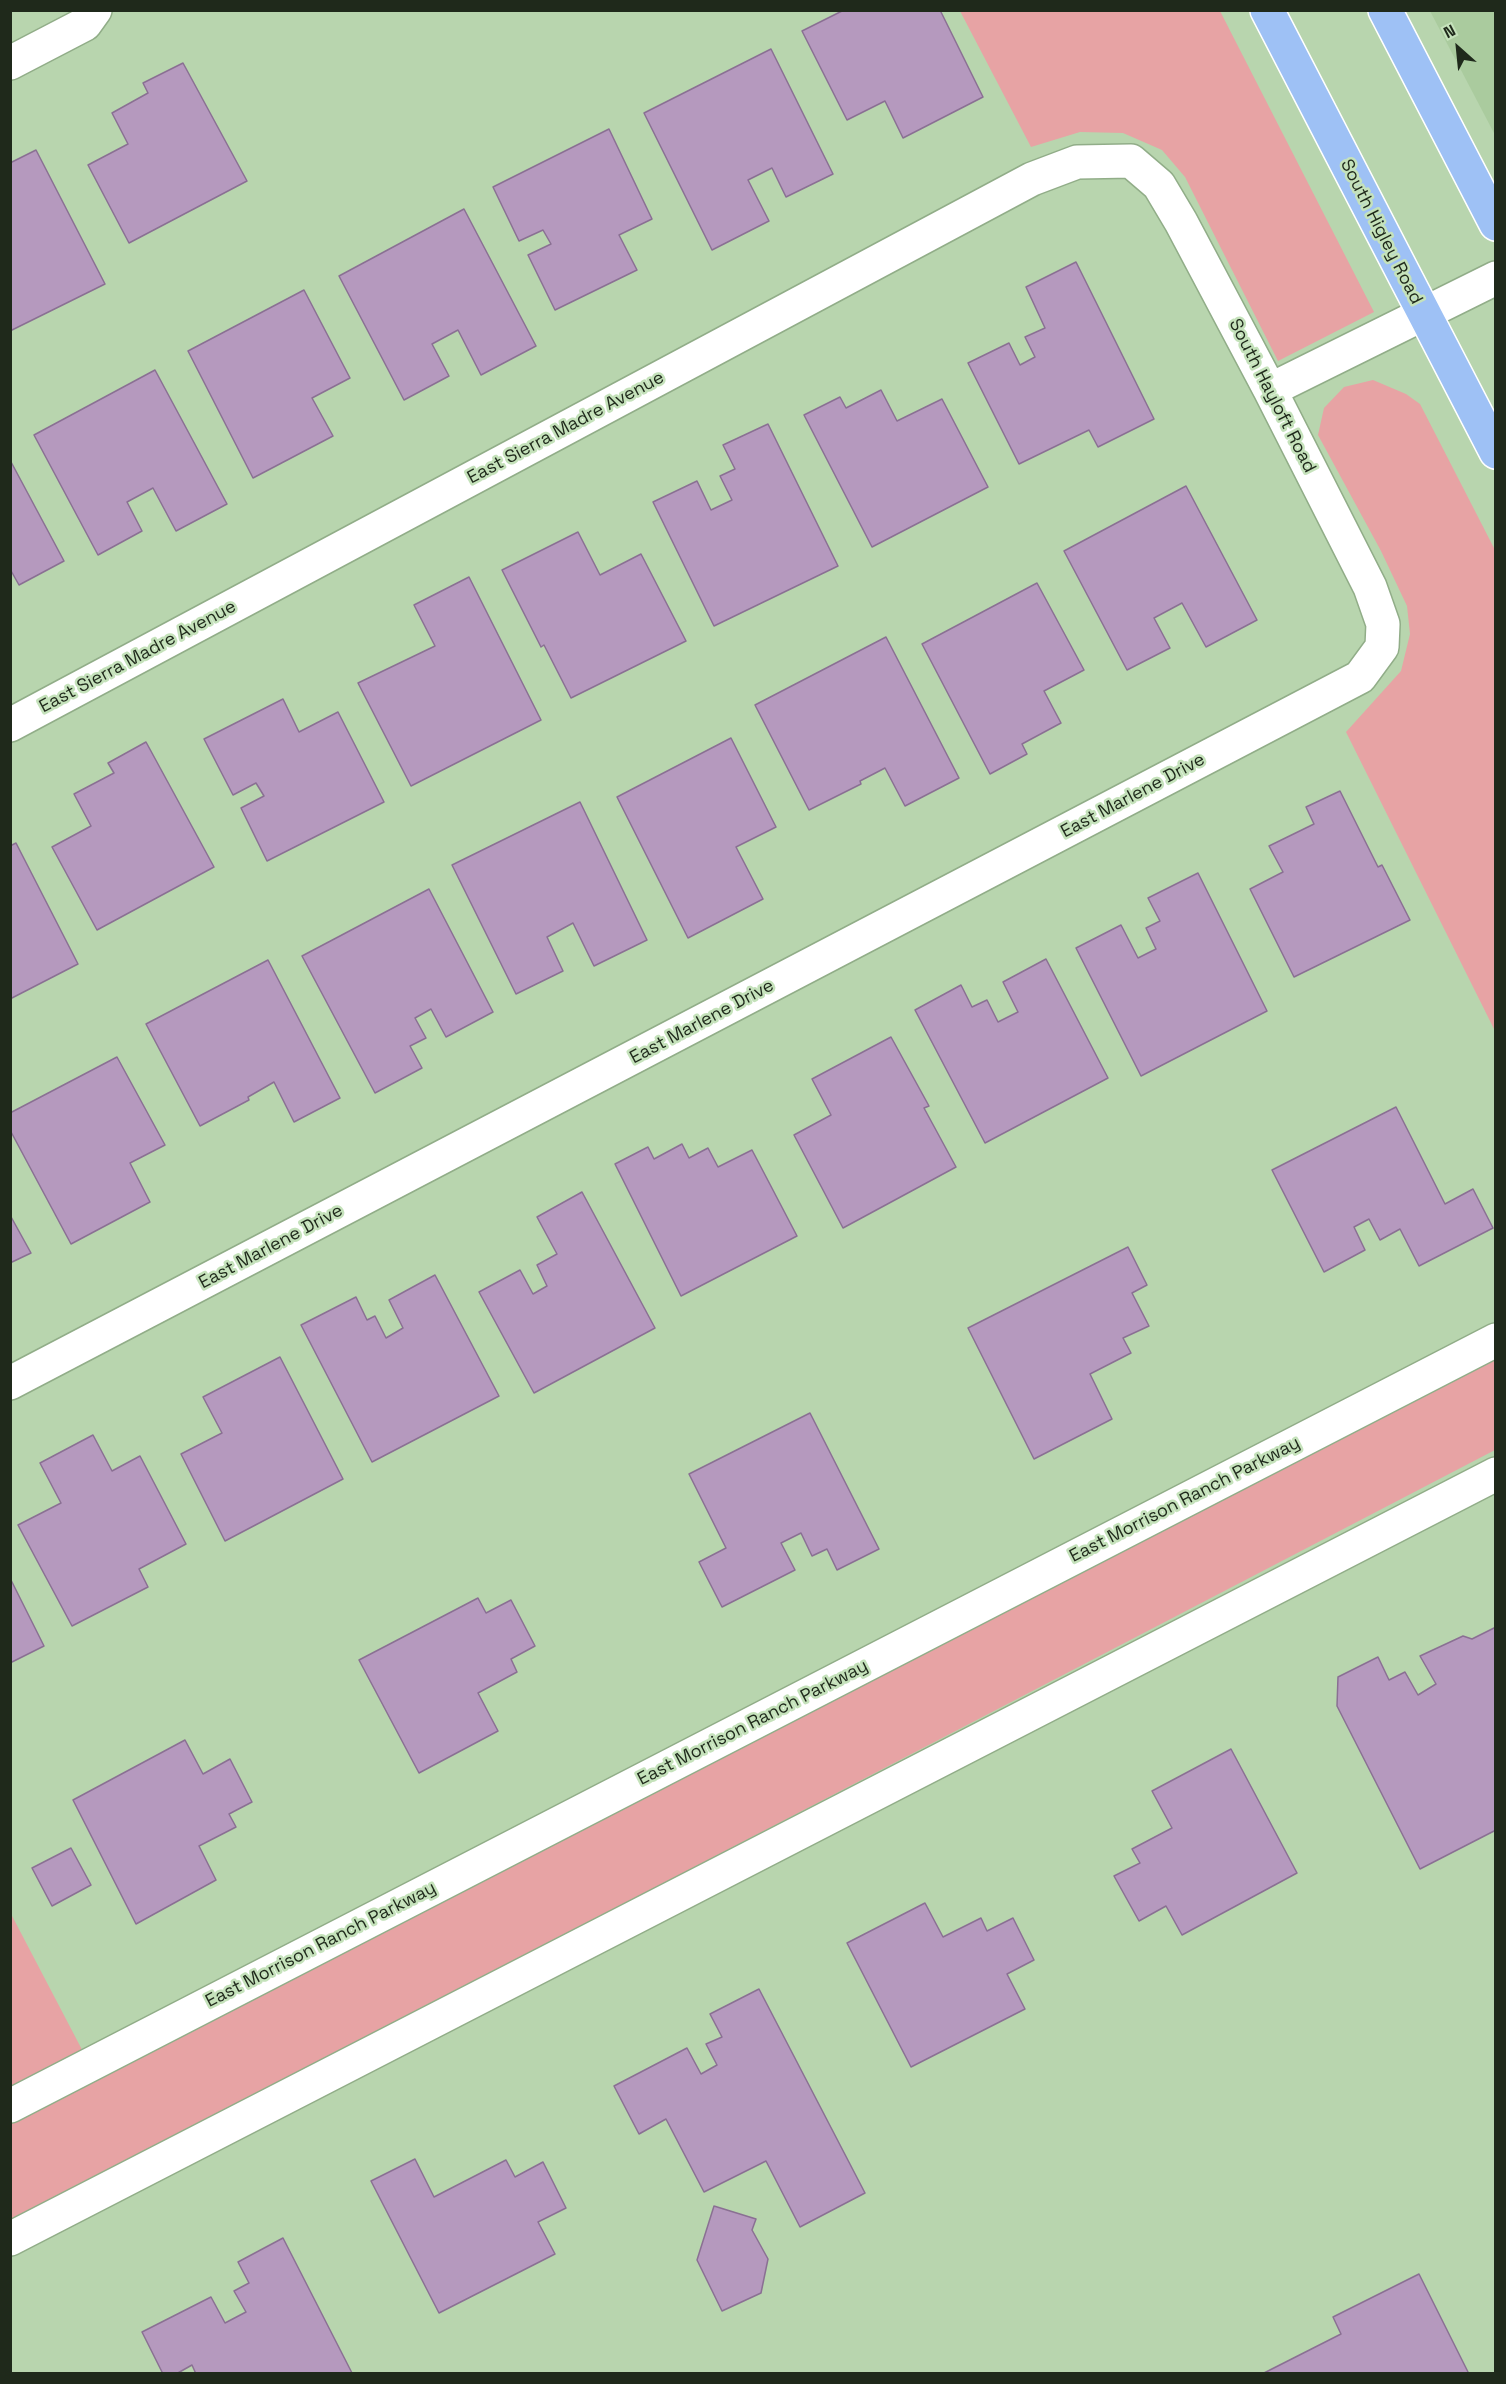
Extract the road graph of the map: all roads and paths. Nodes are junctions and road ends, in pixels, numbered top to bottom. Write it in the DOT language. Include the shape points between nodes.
graph roads {
  1 [pos="95,10"];
  2 [pos="1267,10"];
  3 [pos="1385,10"];
  4 [pos="10,63"];
  5 [pos="1131,161"];
  6 [pos="1496,224"];
  7 [pos="1496,278"];
  8 [pos="1424,314"];
  9 [pos="1270,390"];
  10 [pos="1496,452"];
  11 [pos="1382,647"];
  12 [pos="10,725"];
  13 [pos="1496,1340"];
  14 [pos="10,1383"];
  15 [pos="1496,1474"];
  16 [pos="10,2106"];
  17 [pos="10,2239"];
  1 -- 4 [label="street" via="85,24"];
  2 -- 8 [label="main road, South Higley Road"];
  3 -- 6 [label="main road"];
  5 -- 9 [label="street, South Hayloft Road" via="1159,185"];
  5 -- 12 [label="street, East Sierra Madre Avenue" via="1077,162 1032,179"];
  7 -- 8 [label="street"];
  8 -- 9 [label="street"];
  8 -- 10 [label="main road, South Higley Road"];
  9 -- 11 [label="street, South Hayloft Road" via="1370,587 1383,624"];
  11 -- 14 [label="street, East Marlene Drive" via="1360,677"];
  13 -- 16 [label="street, East Morrison Ranch Parkway"];
  15 -- 17 [label="street"];
}
